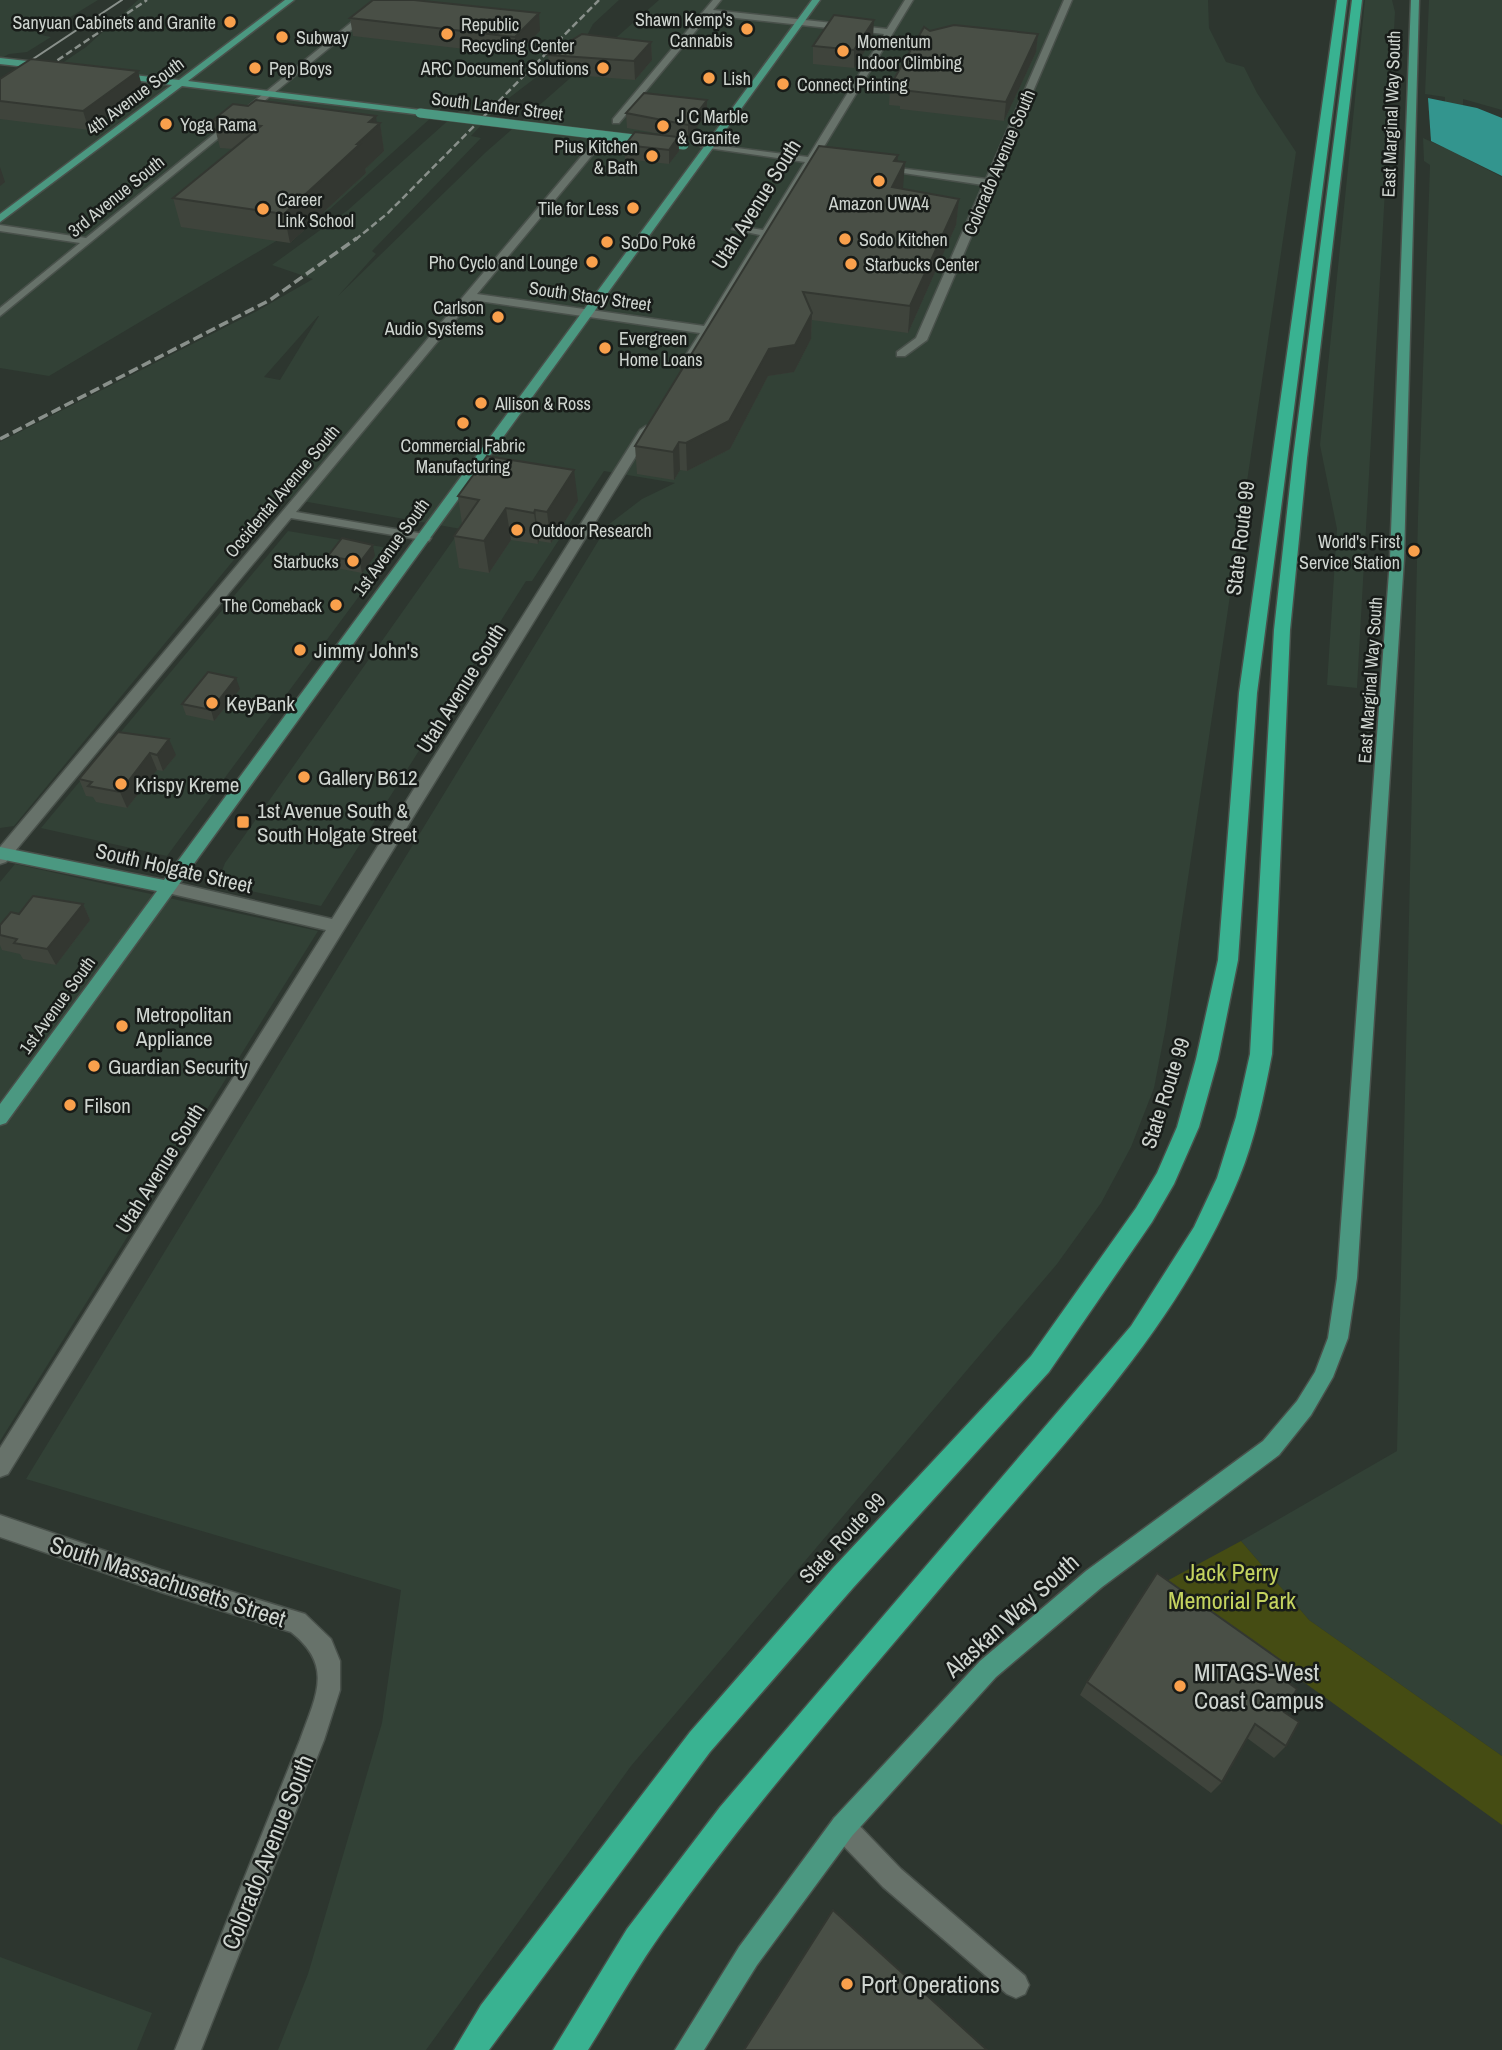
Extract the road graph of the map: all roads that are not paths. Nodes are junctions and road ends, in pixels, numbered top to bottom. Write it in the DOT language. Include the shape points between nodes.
graph roads {
  1 [pos="290,0"];
  2 [pos="384,0"];
  3 [pos="717,0"];
  4 [pos="816,0"];
  5 [pos="909,0"];
  6 [pos="1068,0"];
  7 [pos="1342,0"];
  8 [pos="1357,0"];
  9 [pos="1415,0"];
  10 [pos="707,12"];
  11 [pos="800,23"];
  12 [pos="889,32"];
  13 [pos="0,61"];
  14 [pos="53,67"];
  15 [pos="108,74"];
  16 [pos="180,83"];
  17 [pos="270,94"];
  18 [pos="1335,120"];
  19 [pos="616,121"];
  20 [pos="706,147"];
  21 [pos="593,148"];
  22 [pos="810,160"];
  23 [pos="833,163"];
  24 [pos="870,167"];
  25 [pos="990,183"];
  26 [pos="0,219"];
  27 [pos="0,228"];
  28 [pos="737,229"];
  29 [pos="765,233"];
  30 [pos="88,241"];
  31 [pos="470,296"];
  32 [pos="0,313"];
  33 [pos="586,313"];
  34 [pos="705,330"];
  35 [pos="901,354"];
  36 [pos="681,372"];
  37 [pos="654,417"];
  38 [pos="287,514"];
  39 [pos="424,538"];
  40 [pos="1,855"];
  41 [pos="168,887"];
  42 [pos="339,927"];
  43 [pos="0,1118"];
  44 [pos="1347,1278"];
  45 [pos="0,1466"];
  46 [pos="0,1526"];
  47 [pos="327,1651"];
  48 [pos="843,1827"];
  49 [pos="1016,1985"];
  50 [pos="188,2050"];
  51 [pos="470,2050"];
  52 [pos="569,2050"];
  53 [pos="688,2050"];
  1 -- 16 [label="main road, 4th Avenue South"];
  2 -- 17 [label="street, 3rd Avenue South"];
  3 -- 10 [label="street"];
  4 -- 11 [label="main road, 1st Avenue South"];
  5 -- 12 [label="street, Utah Avenue South"];
  6 -- 25 [label="street, Colorado Avenue South"];
  7 -- 18 [label="highway, State Route 99"];
  8 -- 18 [label="highway, State Route 99"];
  9 -- 44 [label="main road, East Marginal Way South" via="1397,559"];
  10 -- 11 [label="street"];
  10 -- 19 [label="street"];
  11 -- 12 [label="street"];
  11 -- 20 [label="main road, 1st Avenue South"];
  12 -- 22 [label="street, Utah Avenue South"];
  13 -- 14 [label="main road"];
  15 -- 16 [label="main road, South Lander Street"];
  16 -- 17 [label="main road, South Lander Street"];
  16 -- 26 [label="main road, 4th Avenue South"];
  17 -- 20 [label="main road, South Lander Street, bridge"];
  17 -- 30 [label="street, 3rd Avenue South"];
  18 -- 51 [label="highway, State Route 99" via="1248,692 1228,960 1188,1127 1166,1177 1040,1364 700,1742"];
  18 -- 52 [label="highway, State Route 99" via="1282,630 1261,1054 1249,1115 1228,1180 1174,1285 1081,1409 998,1499 729,1821 661,1907"];
  20 -- 22 [label="street, South Lander Street"];
  20 -- 33 [label="main road, 1st Avenue South"];
  21 -- 31 [label="street, Occidental Avenue South"];
  22 -- 23 [label="street, South Lander Street"];
  22 -- 29 [label="street, Utah Avenue South"];
  24 -- 25 [label="street"];
  25 -- 35 [label="street, Colorado Avenue South" via="921,340"];
  27 -- 30 [label="street"];
  28 -- 29 [label="street"];
  29 -- 34 [label="street, Utah Avenue South"];
  30 -- 32 [label="street, 3rd Avenue South"];
  31 -- 33 [label="street, South Stacy Street"];
  31 -- 38 [label="street, Occidental Avenue South"];
  33 -- 34 [label="street, South Stacy Street"];
  33 -- 39 [label="main road, 1st Avenue South"];
  34 -- 36 [label="street, Utah Avenue South"];
  37 -- 42 [label="street, Utah Avenue South"];
  38 -- 39 [label="street"];
  38 -- 40 [label="street, Occidental Avenue South"];
  39 -- 41 [label="main road, 1st Avenue South"];
  40 -- 41 [label="main road, South Holgate Street"];
  41 -- 42 [label="street, South Holgate Street"];
  41 -- 43 [label="main road, 1st Avenue South"];
  42 -- 45 [label="street, Utah Avenue South"];
  44 -- 48 [label="main road, Alaskan Way South" via="1338,1338 1323,1377 1271,1448 1094,1579 988,1669"];
  46 -- 47 [label="street, South Massachusetts Street" via="297,1622 314,1633"];
  47 -- 50 [label="street, Colorado Avenue South" via="332,1668 321,1716"];
  48 -- 49 [label="street" via="892,1878"];
  48 -- 53 [label="main road, Alaskan Way South" via="748,1956"];
}
